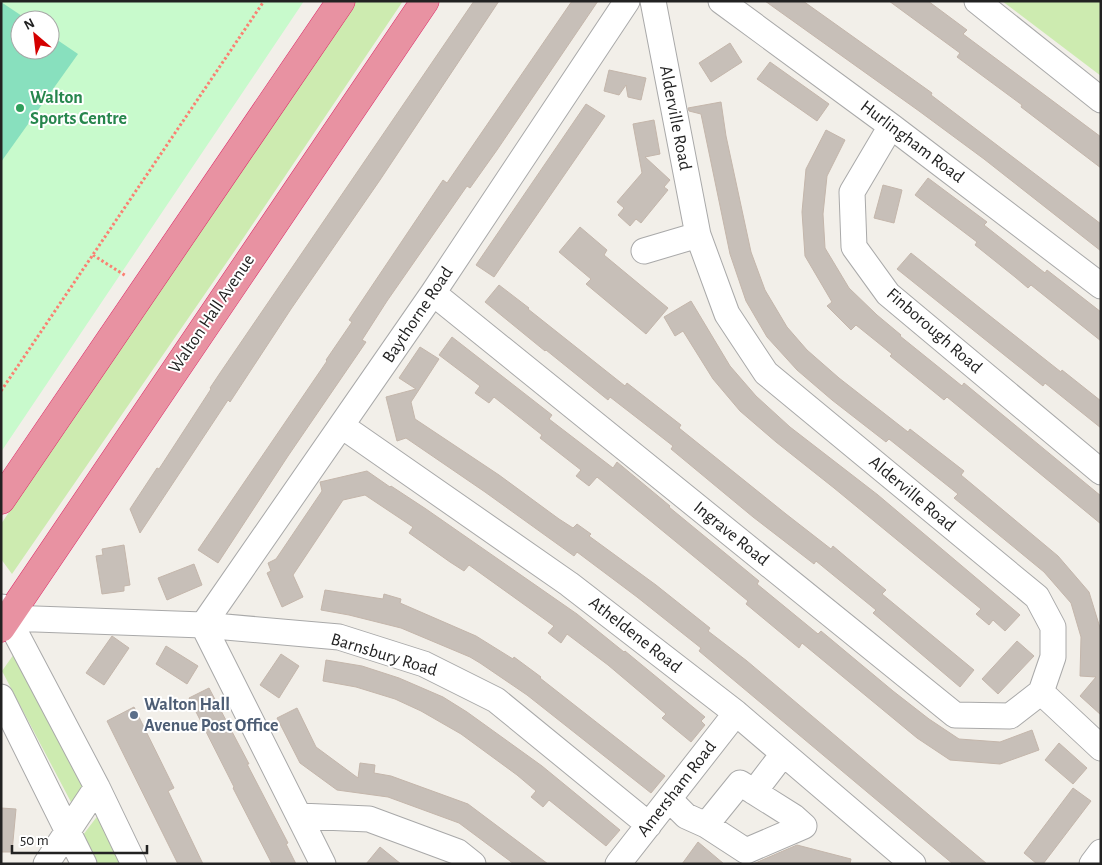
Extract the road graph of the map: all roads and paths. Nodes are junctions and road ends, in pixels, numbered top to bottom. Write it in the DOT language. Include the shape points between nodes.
graph roads {
  1 [pos="264,1"];
  2 [pos="341,1"];
  3 [pos="424,1"];
  4 [pos="627,1"];
  5 [pos="653,1"];
  6 [pos="721,1"];
  7 [pos="977,1"];
  8 [pos="1101,100"];
  9 [pos="891,126"];
  10 [pos="698,235"];
  11 [pos="644,251"];
  12 [pos="93,255"];
  13 [pos="1101,286"];
  14 [pos="146,289"];
  15 [pos="434,293"];
  16 [pos="1,391"];
  17 [pos="342,426"];
  18 [pos="1101,472"];
  19 [pos="1,500"];
  20 [pos="4,617"];
  21 [pos="203,625"];
  22 [pos="1041,692"];
  23 [pos="1,696"];
  24 [pos="736,713"];
  25 [pos="1101,748"];
  26 [pos="783,754"];
  27 [pos="97,787"];
  28 [pos="754,792"];
  29 [pos="669,799"];
  30 [pos="299,816"];
  31 [pos="649,825"];
  32 [pos="706,825"];
  33 [pos="68,831"];
  34 [pos="1101,852"];
  35 [pos="46,864"];
  36 [pos="84,864"];
  37 [pos="134,864"];
  38 [pos="323,864"];
  39 [pos="473,864"];
  40 [pos="618,864"];
  41 [pos="912,864"];
  42 [pos="1092,864"];
  1 -- 12 [label="path"];
  2 -- 14 [label="highway"];
  3 -- 20 [label="highway, Walton Hall Avenue" via="42,566"];
  4 -- 15 [label="street, Baythorne Road"];
  5 -- 10 [label="street, Alderville Road"];
  6 -- 9 [label="street, Hurlingham Road"];
  7 -- 8 [label="street"];
  9 -- 13 [label="street, Hurlingham Road"];
  9 -- 18 [label="street, Finborough Road" via="852,192 854,247 888,294"];
  10 -- 11 [label="street"];
  10 -- 22 [label="street, Alderville Road" via="727,314 766,373 1037,597 1053,627 1053,657"];
  12 -- 14 [label="path"];
  12 -- 16 [label="path"];
  14 -- 19 [label="highway"];
  15 -- 17 [label="street, Baythorne Road"];
  15 -- 22 [label="street, Ingrave Road" via="955,715 1010,716"];
  17 -- 21 [label="street, Baythorne Road"];
  17 -- 24 [label="street, Atheldene Road" via="569,584"];
  20 -- 21 [label="street, Barnsbury Road"];
  20 -- 27 [label="street"];
  21 -- 30 [label="street"];
  21 -- 31 [label="street, Barnsbury Road" via="339,637 424,664 496,700"];
  22 -- 25 [label="street"];
  23 -- 33 [label="street"];
  24 -- 26 [label="street, Atheldene Road"];
  24 -- 29 [label="street, Amersham Road"];
  26 -- 28 [label="street"];
  26 -- 41 [label="street, Atheldene Road"];
  27 -- 33 [label="street"];
  27 -- 37 [label="street"];
  28 -- 32 [label="street" via="740,783"];
  28 -- 32 [label="street" via="804,826 746,850"];
  29 -- 31 [label="street, Amersham Road"];
  29 -- 32 [label="street" via="686,816"];
  30 -- 38 [label="street"];
  30 -- 39 [label="street" via="369,819 458,852"];
  31 -- 40 [label="street, Amersham Road"];
  33 -- 35 [label="street"];
  33 -- 36 [label="street"];
  34 -- 42 [label="street"];
}
